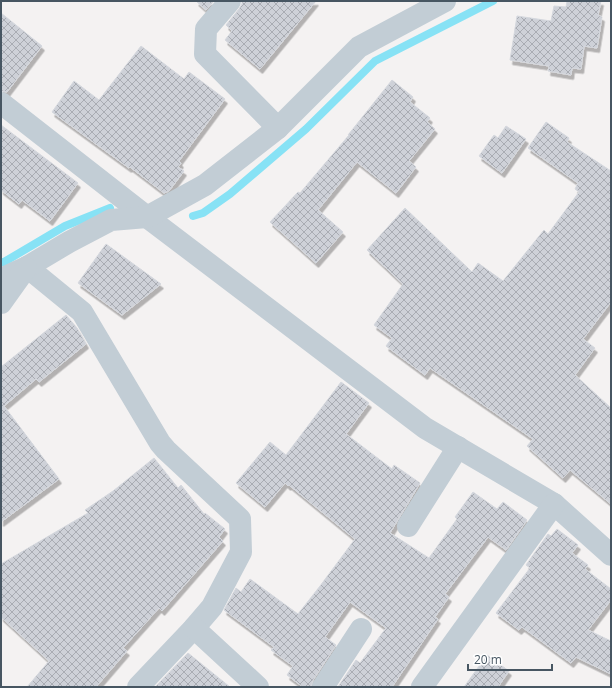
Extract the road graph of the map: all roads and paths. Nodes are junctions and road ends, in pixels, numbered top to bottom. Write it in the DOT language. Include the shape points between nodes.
graph roads {
  1 [pos="230,1"];
  2 [pos="445,1"];
  3 [pos="1,103"];
  4 [pos="278,128"];
  5 [pos="147,217"];
  6 [pos="27,267"];
  7 [pos="1,279"];
  8 [pos="1,303"];
  9 [pos="458,446"];
  10 [pos="554,504"];
  11 [pos="408,526"];
  12 [pos="611,555"];
  13 [pos="194,628"];
  14 [pos="361,629"];
  15 [pos="138,687"];
  16 [pos="258,687"];
  17 [pos="323,687"];
  18 [pos="422,687"];
  1 -- 4 [label="street" via="206,30 205,54"];
  2 -- 4 [label="street" via="359,47"];
  3 -- 5 [label="street"];
  4 -- 5 [label="street" via="205,185"];
  5 -- 6 [label="street" via="111,220"];
  5 -- 9 [label="street" via="425,428"];
  6 -- 7 [label="street"];
  6 -- 8 [label="street"];
  6 -- 13 [label="street" via="82,312 160,443 240,519 242,552 212,607"];
  9 -- 10 [label="street"];
  9 -- 11 [label="street"];
  10 -- 12 [label="street"];
  10 -- 18 [label="street"];
  13 -- 15 [label="street"];
  13 -- 16 [label="street"];
  14 -- 17 [label="street"];
}
